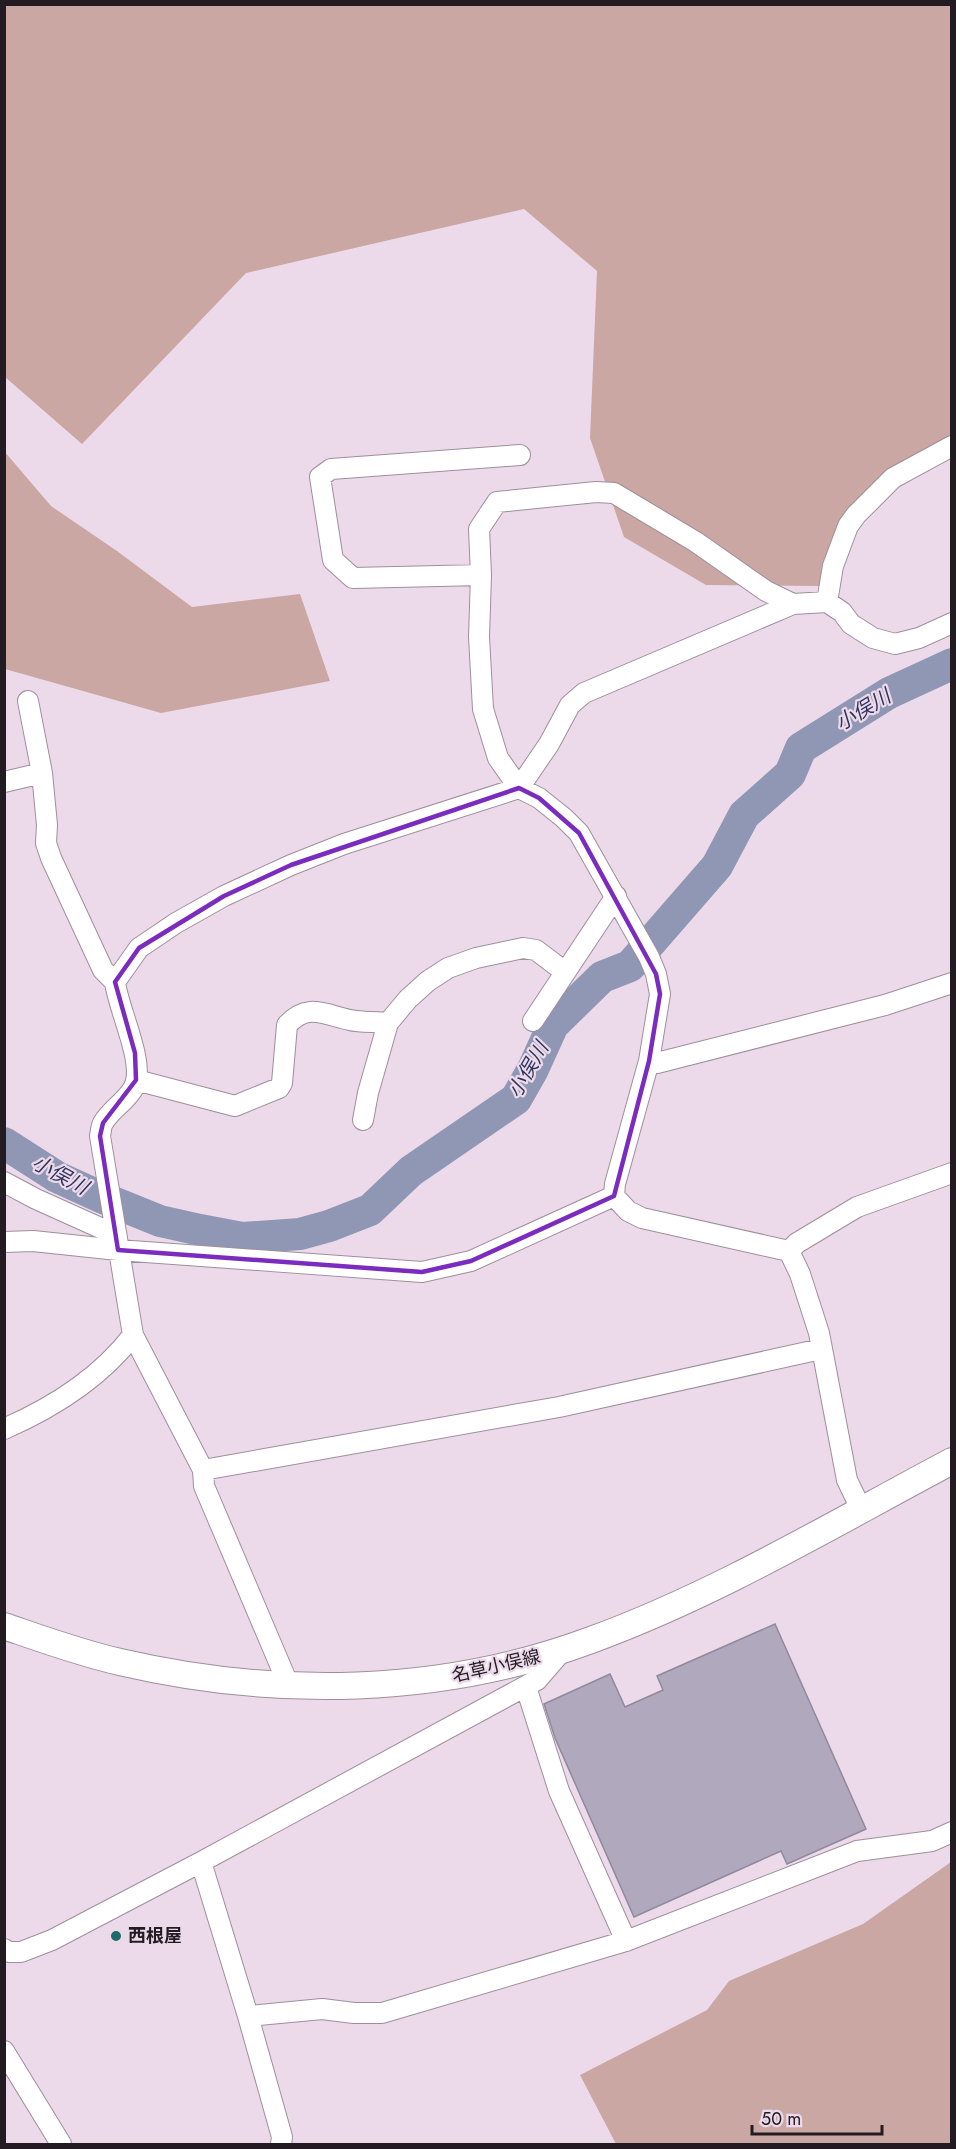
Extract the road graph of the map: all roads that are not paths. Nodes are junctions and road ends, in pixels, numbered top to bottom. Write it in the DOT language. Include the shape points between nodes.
graph roads {
  1 [pos="951,446"];
  2 [pos="520,455"];
  3 [pos="481,575"];
  4 [pos="827,603"];
  5 [pos="794,604"];
  6 [pos="951,623"];
  7 [pos="28,701"];
  8 [pos="42,773"];
  9 [pos="4,782"];
  10 [pos="519,788"];
  11 [pos="615,897"];
  12 [pos="565,972"];
  13 [pos="115,982"];
  14 [pos="951,983"];
  15 [pos="533,1021"];
  16 [pos="388,1023"];
  17 [pos="649,1061"];
  18 [pos="136,1080"];
  19 [pos="363,1120"];
  20 [pos="951,1173"];
  21 [pos="4,1182"];
  22 [pos="614,1196"];
  23 [pos="117,1238"];
  24 [pos="4,1242"];
  25 [pos="789,1251"];
  26 [pos="133,1335"];
  27 [pos="821,1349"];
  28 [pos="4,1429"];
  29 [pos="951,1461"];
  30 [pos="203,1470"];
  31 [pos="861,1509"];
  32 [pos="4,1626"];
  33 [pos="562,1651"];
  34 [pos="290,1686"];
  35 [pos="526,1687"];
  36 [pos="951,1832"];
  37 [pos="201,1862"];
  38 [pos="626,1941"];
  39 [pos="6,1952"];
  40 [pos="248,2016"];
  41 [pos="4,2051"];
  42 [pos="61,2145"];
  43 [pos="281,2145"];
  1 -- 4 [label="street" via="893,478 856,515 837,556"];
  2 -- 3 [label="street" via="331,469 320,477 333,560 353,578"];
  3 -- 5 [label="street" via="479,529 497,502 596,492 614,494 696,542 766,591"];
  3 -- 10 [label="street" via="483,709 498,758"];
  4 -- 5 [label="street"];
  4 -- 6 [label="street" via="873,638 895,644"];
  5 -- 10 [label="street" via="584,693 570,705"];
  7 -- 8 [label="street"];
  8 -- 9 [label="street"];
  8 -- 13 [label="street" via="46,843 51,858 103,970"];
  10 -- 11 [label="street" via="539,798 579,833"];
  10 -- 13 [label="street" via="344,844 224,896 139,948"];
  11 -- 12 [label="street"];
  11 -- 17 [label="street" via="656,974 660,994"];
  12 -- 15 [label="street"];
  12 -- 16 [label="street" via="536,950 524,948 476,958 448,968 428,981"];
  13 -- 18 [label="street" via="135,1053"];
  14 -- 17 [label="street" via="885,1005 657,1063"];
  16 -- 18 [label="street" via="303,1012 287,1025 279,1088 235,1106"];
  16 -- 19 [label="street"];
  17 -- 22 [label="street"];
  18 -- 23 [label="street" via="134,1088 103,1123 100,1136"];
  20 -- 25 [label="street" via="857,1207"];
  21 -- 23 [label="street"];
  22 -- 23 [label="street" via="471,1261 422,1272"];
  22 -- 25 [label="street" via="628,1211 642,1218"];
  23 -- 24 [label="street"];
  23 -- 26 [label="street"];
  25 -- 27 [label="street" via="810,1304"];
  26 -- 28 [label="street" via="89,1378 35,1414"];
  26 -- 30 [label="street"];
  27 -- 30 [label="street" via="559,1407"];
  27 -- 31 [label="street" via="847,1480"];
  29 -- 31 [label="main road, 名草小俣線"];
  30 -- 34 [label="street" via="204,1486"];
  31 -- 33 [label="main road, 名草小俣線" via="697,1595"];
  32 -- 34 [label="main road, 名草小俣線" via="120,1662 209,1678"];
  33 -- 34 [label="main road, 名草小俣線" via="407,1683"];
  33 -- 35 [label="street"];
  35 -- 37 [label="street"];
  35 -- 38 [label="street" via="559,1791"];
  36 -- 38 [label="street" via="932,1841 857,1851"];
  37 -- 39 [label="street" via="52,1940 21,1952"];
  37 -- 40 [label="street"];
  38 -- 40 [label="street" via="382,2013 322,2009"];
  40 -- 43 [label="street"];
  41 -- 42 [label="street"];
}
